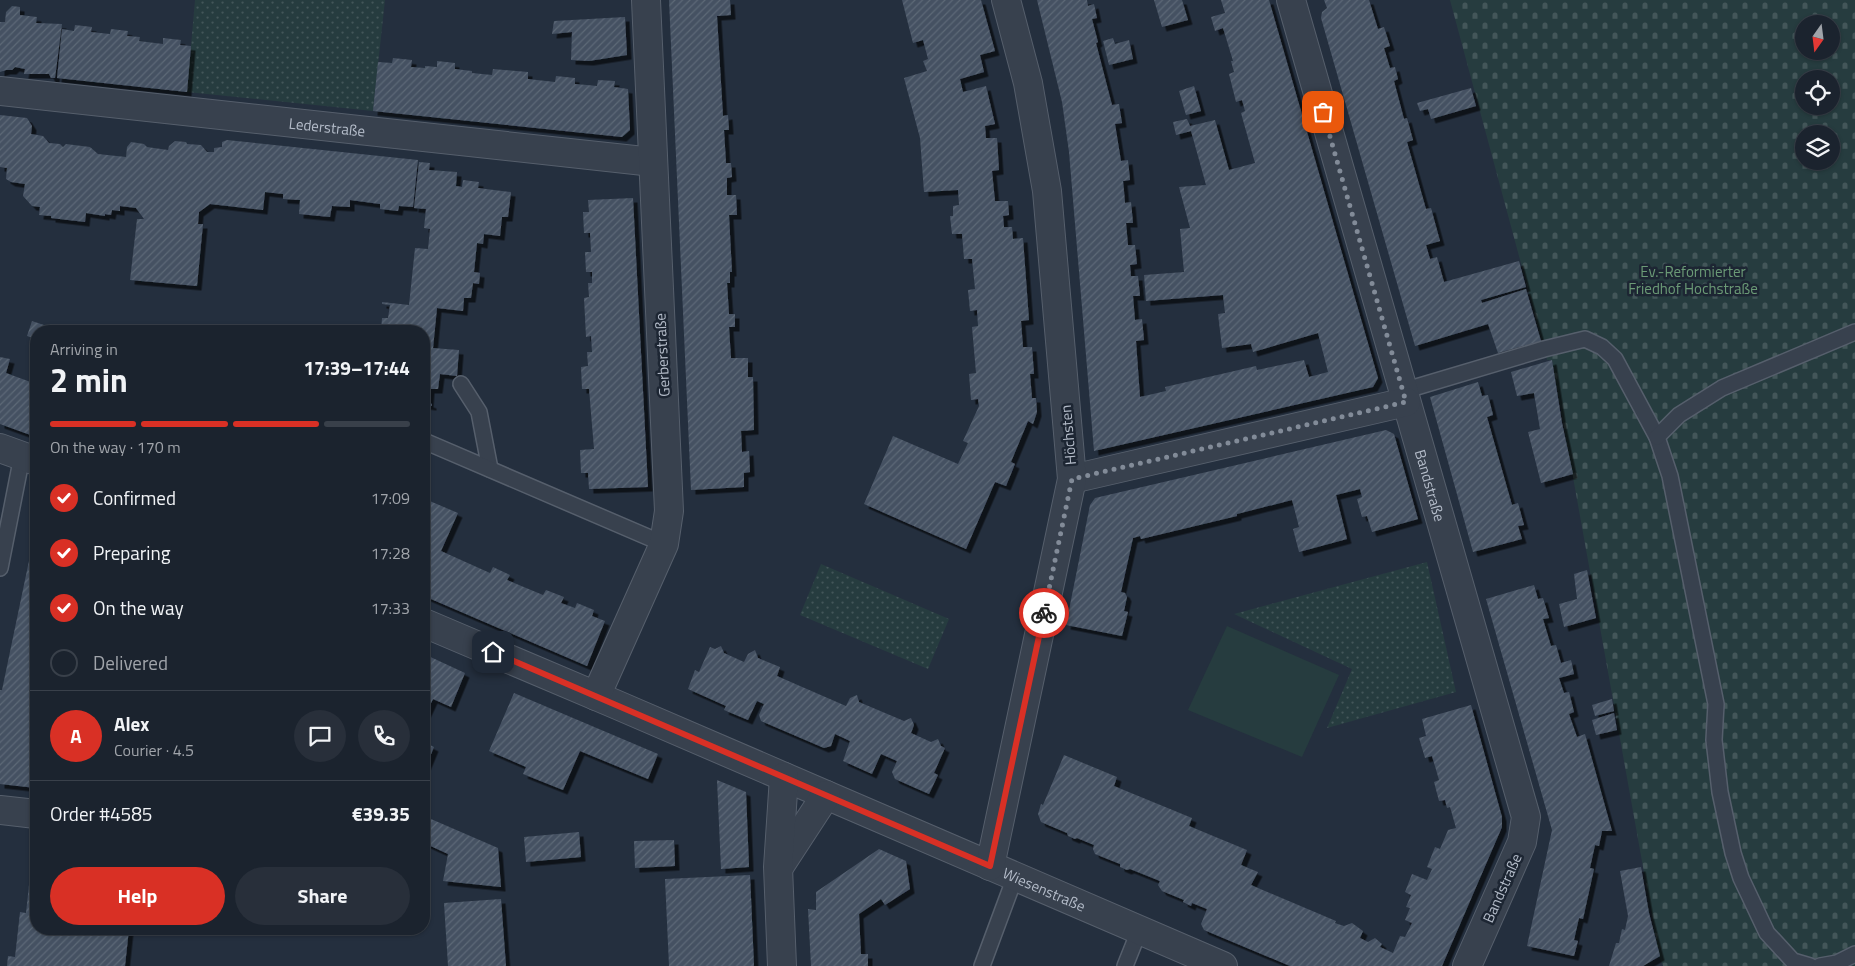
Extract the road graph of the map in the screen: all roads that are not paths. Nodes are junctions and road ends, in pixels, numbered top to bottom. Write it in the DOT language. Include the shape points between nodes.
graph roads {
  1 [pos="646,0"];
  2 [pos="1006,0"];
  3 [pos="1291,0"];
  4 [pos="0,91"];
  5 [pos="653,162"];
  6 [pos="1855,332"];
  7 [pos="461,384"];
  8 [pos="1404,396"];
  9 [pos="1657,437"];
  10 [pos="430,443"];
  11 [pos="19,455"];
  12 [pos="490,469"];
  13 [pos="1072,479"];
  14 [pos="664,544"];
  15 [pos="0,568"];
  16 [pos="430,626"];
  17 [pos="596,696"];
  18 [pos="784,777"];
  19 [pos="826,795"];
  20 [pos="0,810"];
  21 [pos="30,813"];
  22 [pos="990,866"];
  23 [pos="778,867"];
  24 [pos="1015,877"];
  25 [pos="1139,931"];
  26 [pos="1855,954"];
  27 [pos="782,966"];
  28 [pos="982,966"];
  29 [pos="1125,966"];
  30 [pos="1223,966"];
  31 [pos="1467,966"];
  32 [pos="1810,966"];
  33 [pos="1820,966"];
  1 -- 5 [label="street, Gerberstraße"];
  2 -- 13 [label="street, Höchsten" via="1028,83 1047,191"];
  3 -- 8 [label="street, Bandstraße"];
  4 -- 5 [label="street, Lederstraße"];
  5 -- 14 [label="street, Gerberstraße" via="669,512"];
  6 -- 9 [label="lane" via="1722,388 1679,414"];
  7 -- 12 [label="lane" via="479,412"];
  8 -- 9 [label="lane" via="1544,349 1585,339 1602,347 1615,359"];
  8 -- 13 [label="street"];
  8 -- 31 [label="street, Bandstraße" via="1526,817 1522,842"];
  9 -- 32 [label="lane" via="1670,476 1716,704 1715,749 1733,852 1741,878 1767,932 1793,961"];
  10 -- 12 [label="lane"];
  11 -- 15 [label="lane"];
  12 -- 14 [label="lane"];
  13 -- 22 [label="street, Höchsten"];
  14 -- 17 [label="street, Gerberstraße"];
  16 -- 17 [label="street, Wiesenstraße"];
  17 -- 18 [label="street, Wiesenstraße"];
  18 -- 19 [label="street, Wiesenstraße"];
  18 -- 23 [label="street"];
  19 -- 22 [label="street, Wiesenstraße"];
  19 -- 23 [label="street"];
  20 -- 21 [label="street"];
  22 -- 24 [label="street, Wiesenstraße"];
  23 -- 27 [label="street"];
  24 -- 25 [label="street, Wiesenstraße"];
  24 -- 28 [label="lane"];
  25 -- 29 [label="lane"];
  25 -- 30 [label="street, Wiesenstraße"];
  26 -- 33 [label="lane" via="1837,963"];
}
